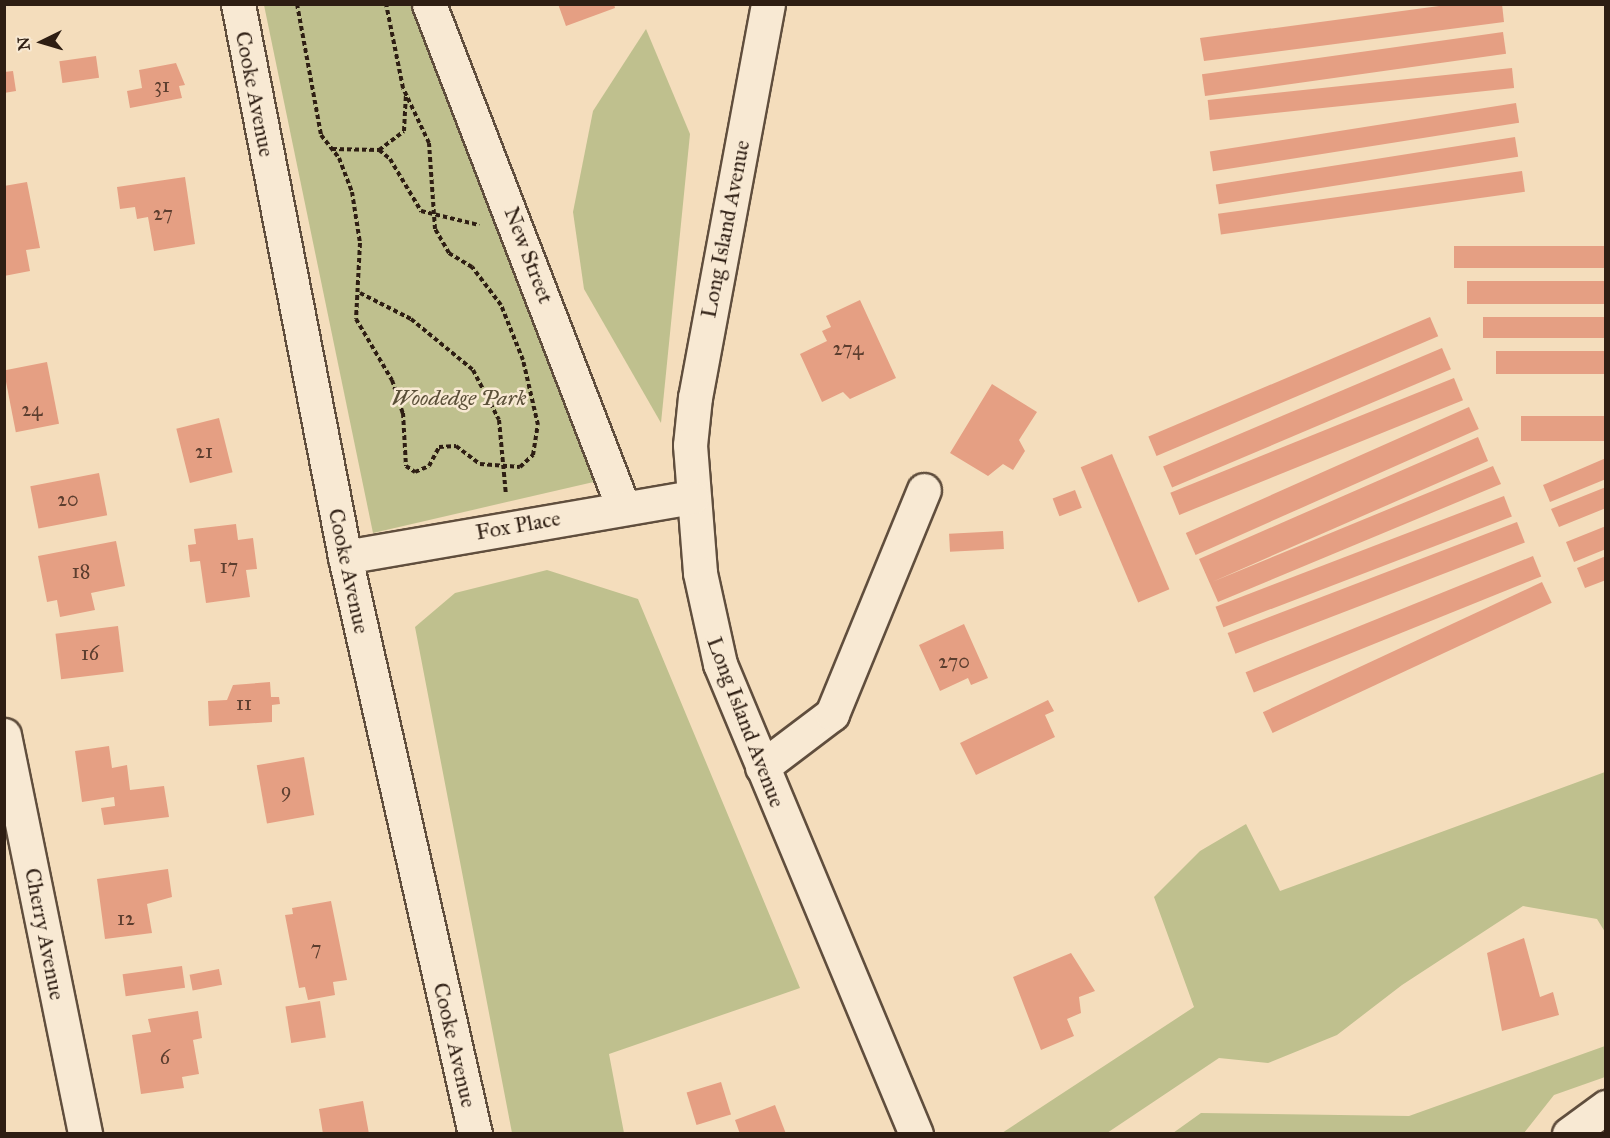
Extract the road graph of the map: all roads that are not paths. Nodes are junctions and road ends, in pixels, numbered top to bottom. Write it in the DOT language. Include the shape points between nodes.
graph roads {
  1 [pos="238,4"];
  2 [pos="429,4"];
  3 [pos="768,4"];
  4 [pos="924,490"];
  5 [pos="692,497"];
  6 [pos="623,507"];
  7 [pos="345,557"];
  8 [pos="4,735"];
  9 [pos="762,767"];
  10 [pos="1605,1107"];
  11 [pos="85,1134"];
  12 [pos="475,1134"];
  13 [pos="916,1134"];
  14 [pos="1569,1134"];
  1 -- 7 [label="street, Cooke Avenue"];
  2 -- 6 [label="street, New Street"];
  3 -- 5 [label="street, Long Island Avenue" via="702,346 690,445"];
  4 -- 9 [label="street" via="832,714"];
  5 -- 6 [label="street, Fox Place"];
  5 -- 9 [label="street, Long Island Avenue" via="707,618"];
  6 -- 7 [label="street, Fox Place"];
  7 -- 12 [label="street, Cooke Avenue"];
  8 -- 11 [label="street, Cherry Avenue"];
  9 -- 13 [label="street, Long Island Avenue"];
  10 -- 14 [label="street"];
}
